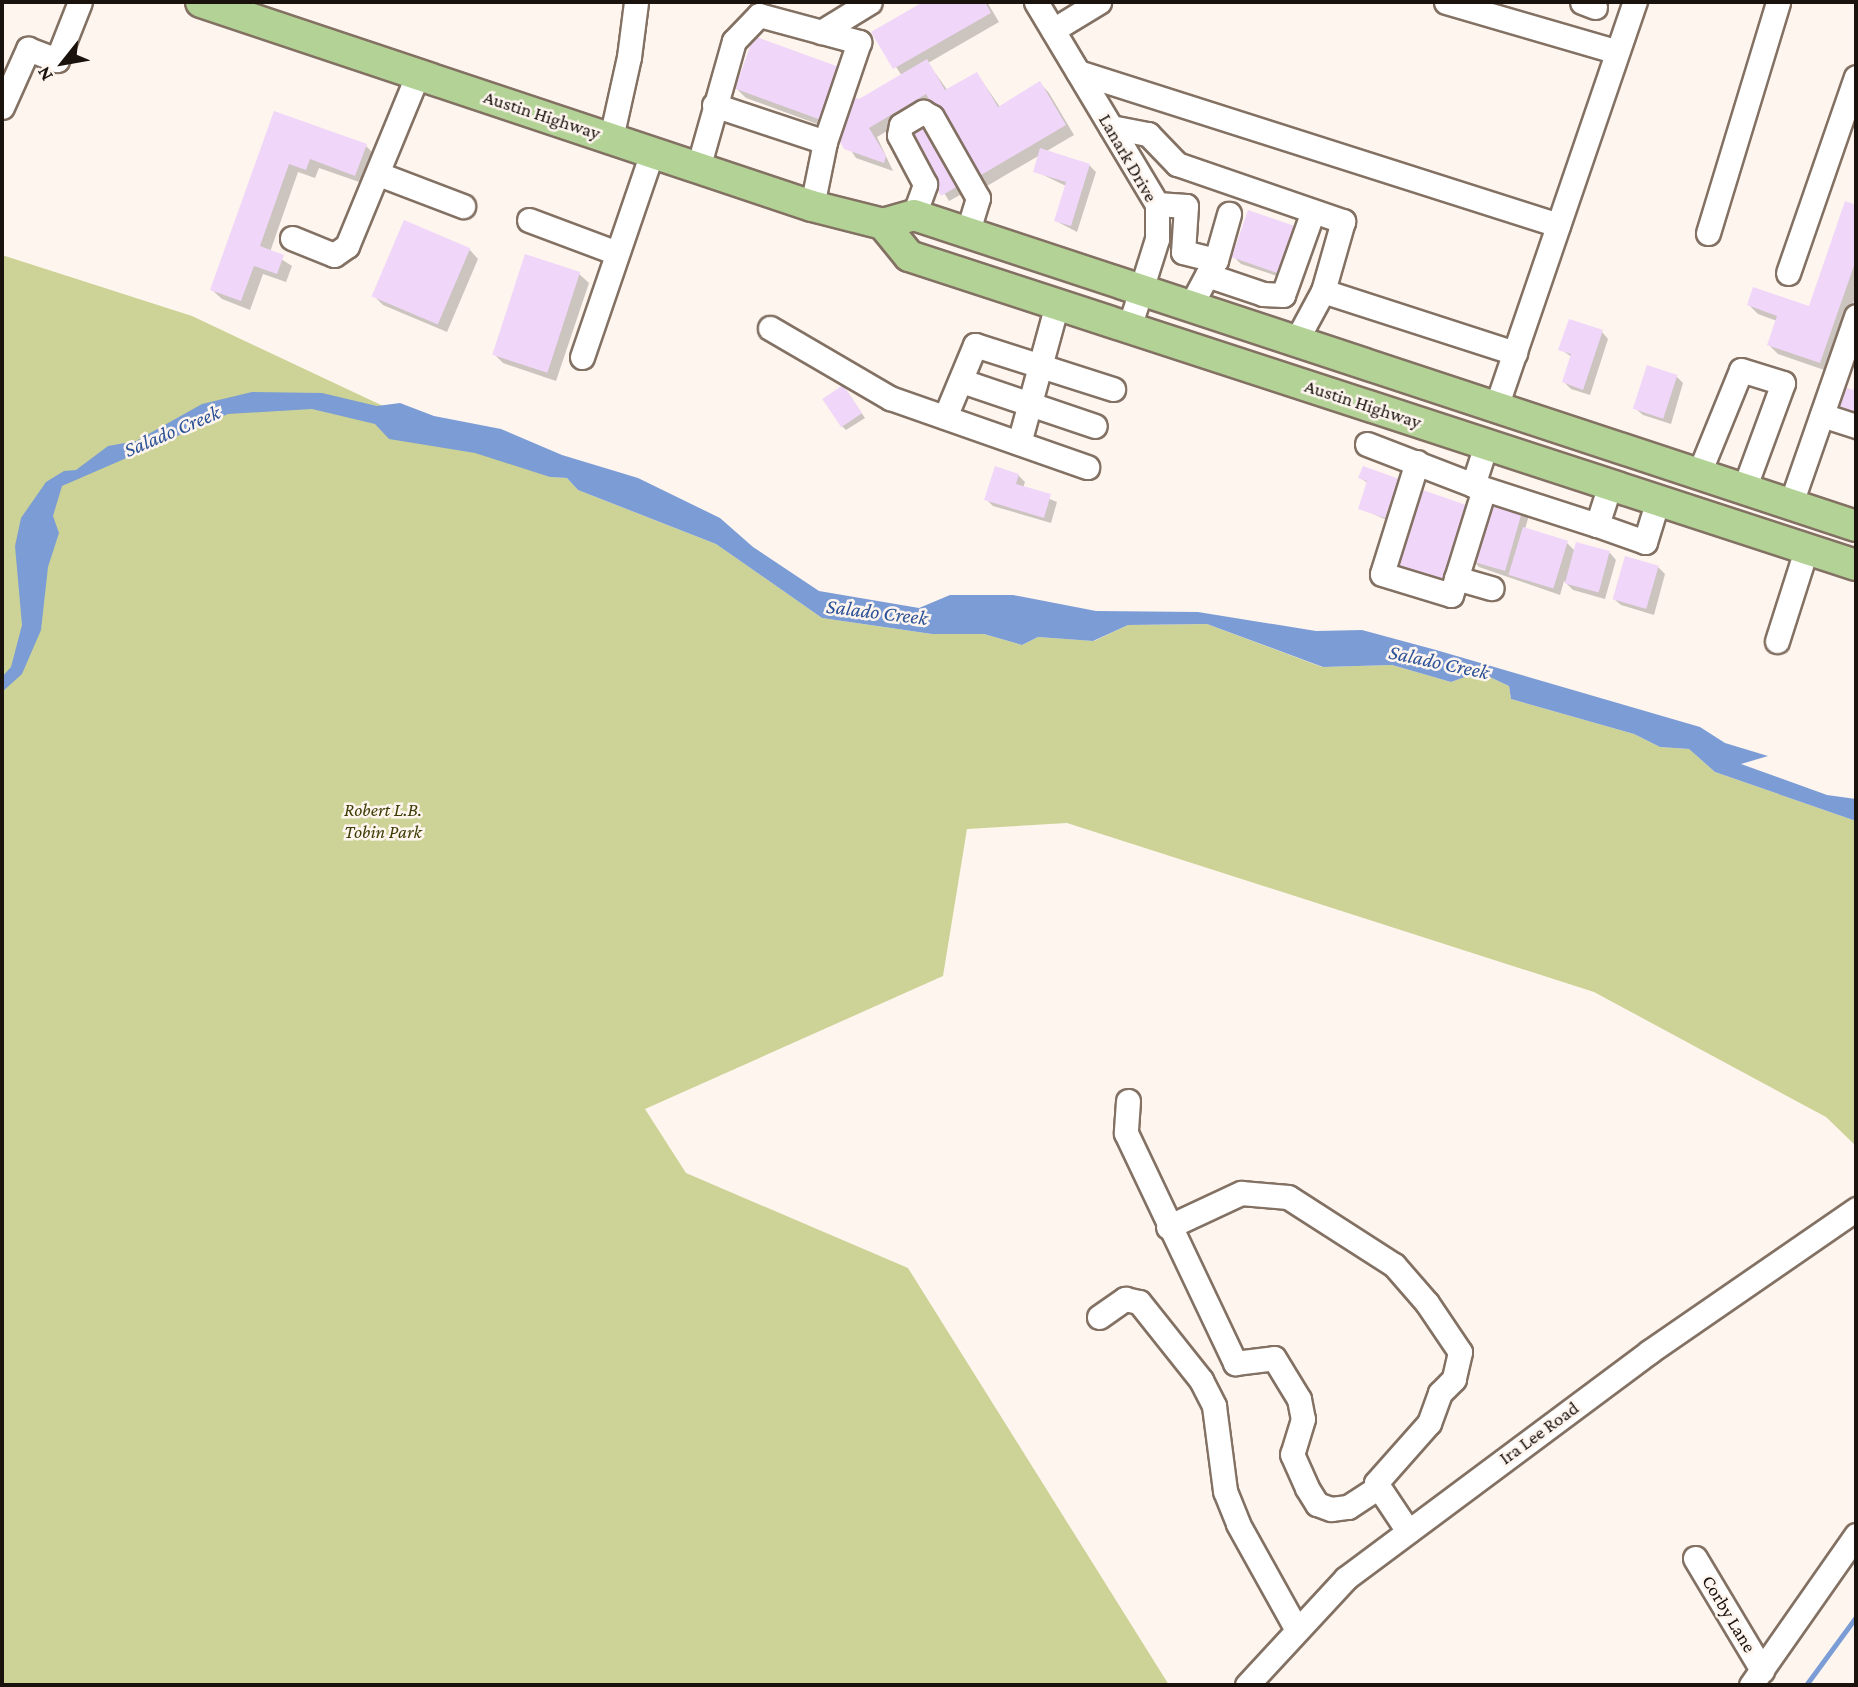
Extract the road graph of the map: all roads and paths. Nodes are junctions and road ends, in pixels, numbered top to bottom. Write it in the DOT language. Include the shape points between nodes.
graph roads {
  1 [pos="80,2"];
  2 [pos="201,2"];
  3 [pos="636,2"];
  4 [pos="870,2"];
  5 [pos="1038,2"];
  6 [pos="1099,2"];
  7 [pos="1446,2"];
  8 [pos="1635,2"];
  9 [pos="1778,2"];
  10 [pos="1053,30"];
  11 [pos="821,32"];
  12 [pos="1615,51"];
  13 [pos="1078,72"];
  14 [pos="418,74"];
  15 [pos="1856,77"];
  16 [pos="1158,97"];
  17 [pos="714,105"];
  18 [pos="2,107"];
  19 [pos="1111,127"];
  20 [pos="1148,134"];
  21 [pos="611,138"];
  22 [pos="825,142"];
  23 [pos="652,153"];
  24 [pos="698,168"];
  25 [pos="379,174"];
  26 [pos="1157,204"];
  27 [pos="463,206"];
  28 [pos="812,206"];
  29 [pos="1313,211"];
  30 [pos="1229,214"];
  31 [pos="914,215"];
  32 [pos="529,220"];
  33 [pos="883,224"];
  34 [pos="1558,225"];
  35 [pos="967,233"];
  36 [pos="1708,233"];
  37 [pos="292,238"];
  38 [pos="617,253"];
  39 [pos="1788,273"];
  40 [pos="1323,291"];
  41 [pos="1139,293"];
  42 [pos="1263,294"];
  43 [pos="1057,304"];
  44 [pos="1190,307"];
  45 [pos="1856,316"];
  46 [pos="1249,327"];
  47 [pos="770,328"];
  48 [pos="1129,328"];
  49 [pos="1296,341"];
  50 [pos="1515,353"];
  51 [pos="582,357"];
  52 [pos="1040,366"];
  53 [pos="962,381"];
  54 [pos="1113,389"];
  55 [pos="1030,405"];
  56 [pos="1496,407"];
  57 [pos="1822,415"];
  58 [pos="1400,416"];
  59 [pos="945,417"];
  60 [pos="1095,426"];
  61 [pos="1856,426"];
  62 [pos="1019,443"];
  63 [pos="1367,444"];
  64 [pos="1486,445"];
  65 [pos="1390,452"];
  66 [pos="1417,461"];
  67 [pos="1087,467"];
  68 [pos="1699,473"];
  69 [pos="1478,487"];
  70 [pos="1609,488"];
  71 [pos="1744,489"];
  72 [pos="1657,503"];
  73 [pos="1790,506"];
  74 [pos="1597,525"];
  75 [pos="1856,526"];
  76 [pos="1806,550"];
  77 [pos="1856,565"];
  78 [pos="1456,578"];
  79 [pos="1492,588"];
  80 [pos="1777,641"];
  81 [pos="1128,1101"];
  82 [pos="1856,1209"];
  83 [pos="1168,1227"];
  84 [pos="1099,1317"];
  85 [pos="1377,1488"];
  86 [pos="1408,1531"];
  87 [pos="1856,1535"];
  88 [pos="1695,1558"];
  89 [pos="1296,1628"];
  90 [pos="1757,1678"];
  91 [pos="1247,1685"];
  1 -- 18 [label="street" via="57,60 27,49"];
  2 -- 14 [label="main road, Austin Highway"];
  3 -- 21 [label="street"];
  4 -- 11 [label="street"];
  5 -- 10 [label="street, Lanark Drive"];
  6 -- 10 [label="street"];
  7 -- 12 [label="street"];
  8 -- 12 [label="street"];
  9 -- 36 [label="street"];
  10 -- 13 [label="street, Lanark Drive"];
  11 -- 17 [label="street" via="759,15 734,41"];
  11 -- 22 [label="street" via="859,43"];
  12 -- 34 [label="street"];
  13 -- 16 [label="street"];
  13 -- 19 [label="street, Lanark Drive"];
  14 -- 21 [label="main road, Austin Highway"];
  14 -- 25 [label="street"];
  15 -- 39 [label="street"];
  16 -- 20 [label="street"];
  16 -- 34 [label="street"];
  17 -- 22 [label="street"];
  17 -- 24 [label="street"];
  19 -- 20 [label="street"];
  19 -- 26 [label="street, Lanark Drive"];
  20 -- 29 [label="street" via="1177,164"];
  21 -- 23 [label="main road, Austin Highway"];
  22 -- 28 [label="street"];
  23 -- 24 [label="main road, Austin Highway"];
  23 -- 38 [label="street"];
  24 -- 28 [label="main road, Austin Highway"];
  25 -- 27 [label="street"];
  25 -- 37 [label="street" via="347,246 334,255"];
  26 -- 30 [label="street" via="1186,206 1183,252 1216,260"];
  26 -- 41 [label="street, Lanark Drive" via="1157,239"];
  28 -- 33 [label="main road, Austin Highway"];
  29 -- 40 [label="street" via="1343,221"];
  29 -- 42 [label="street" via="1283,296"];
  31 -- 33 [label="main road"];
  31 -- 35 [label="main road, Austin Highway"];
  31 -- 35 [label="street" via="925,184 899,135 901,125 923,113 932,117 978,198"];
  32 -- 38 [label="street"];
  33 -- 43 [label="main road, Austin Highway" via="909,256"];
  34 -- 50 [label="street"];
  35 -- 41 [label="main road, Austin Highway"];
  38 -- 51 [label="street"];
  40 -- 49 [label="street"];
  40 -- 50 [label="street"];
  41 -- 44 [label="main road, Austin Highway"];
  41 -- 48 [label="street, Lanark Drive"];
  42 -- 44 [label="street" via="1207,275"];
  42 -- 46 [label="street"];
  43 -- 48 [label="main road, Austin Highway"];
  43 -- 52 [label="street"];
  44 -- 46 [label="main road, Austin Highway"];
  45 -- 57 [label="street"];
  46 -- 49 [label="main road, Austin Highway"];
  47 -- 59 [label="street" via="890,398"];
  48 -- 58 [label="main road, Austin Highway"];
  49 -- 56 [label="main road, Austin Highway"];
  50 -- 56 [label="street"];
  52 -- 53 [label="street" via="975,345"];
  52 -- 54 [label="street"];
  52 -- 55 [label="street"];
  53 -- 55 [label="street"];
  53 -- 59 [label="street"];
  55 -- 60 [label="street"];
  55 -- 62 [label="street"];
  56 -- 68 [label="main road, Austin Highway"];
  57 -- 61 [label="street"];
  57 -- 73 [label="street"];
  58 -- 64 [label="main road, Austin Highway"];
  58 -- 65 [label="street"];
  59 -- 62 [label="street"];
  62 -- 67 [label="street"];
  63 -- 65 [label="street"];
  64 -- 69 [label="street"];
  64 -- 70 [label="main road, Austin Highway"];
  65 -- 66 [label="street"];
  66 -- 69 [label="street"];
  66 -- 78 [label="street" via="1382,574 1451,595"];
  68 -- 71 [label="main road, Austin Highway"];
  68 -- 71 [label="street" via="1741,370 1783,383"];
  69 -- 74 [label="street"];
  69 -- 78 [label="street"];
  70 -- 72 [label="main road, Austin Highway"];
  70 -- 74 [label="street"];
  71 -- 73 [label="main road, Austin Highway"];
  72 -- 74 [label="street" via="1645,542"];
  72 -- 76 [label="main road, Austin Highway"];
  73 -- 75 [label="main road, Austin Highway"];
  76 -- 77 [label="main road, Austin Highway"];
  76 -- 80 [label="street"];
  78 -- 79 [label="street"];
  81 -- 83 [label="street" via="1126,1133"];
  82 -- 86 [label="street, Ira Lee Road" via="1648,1352"];
  83 -- 85 [label="street" via="1235,1363 1274,1358 1299,1399 1303,1419 1292,1454 1317,1504 1331,1509 1348,1507"];
  83 -- 85 [label="street" via="1241,1192 1288,1197 1394,1265 1427,1303 1460,1352 1458,1368 1440,1393 1429,1423 1382,1474"];
  84 -- 89 [label="street" via="1125,1299 1139,1302 1201,1380 1214,1406 1225,1491 1238,1524"];
  85 -- 86 [label="street"];
  86 -- 89 [label="street, Ira Lee Road" via="1346,1578"];
  87 -- 90 [label="street"];
  88 -- 90 [label="street, Corby Lane"];
  89 -- 91 [label="street, Ira Lee Road"];
}
